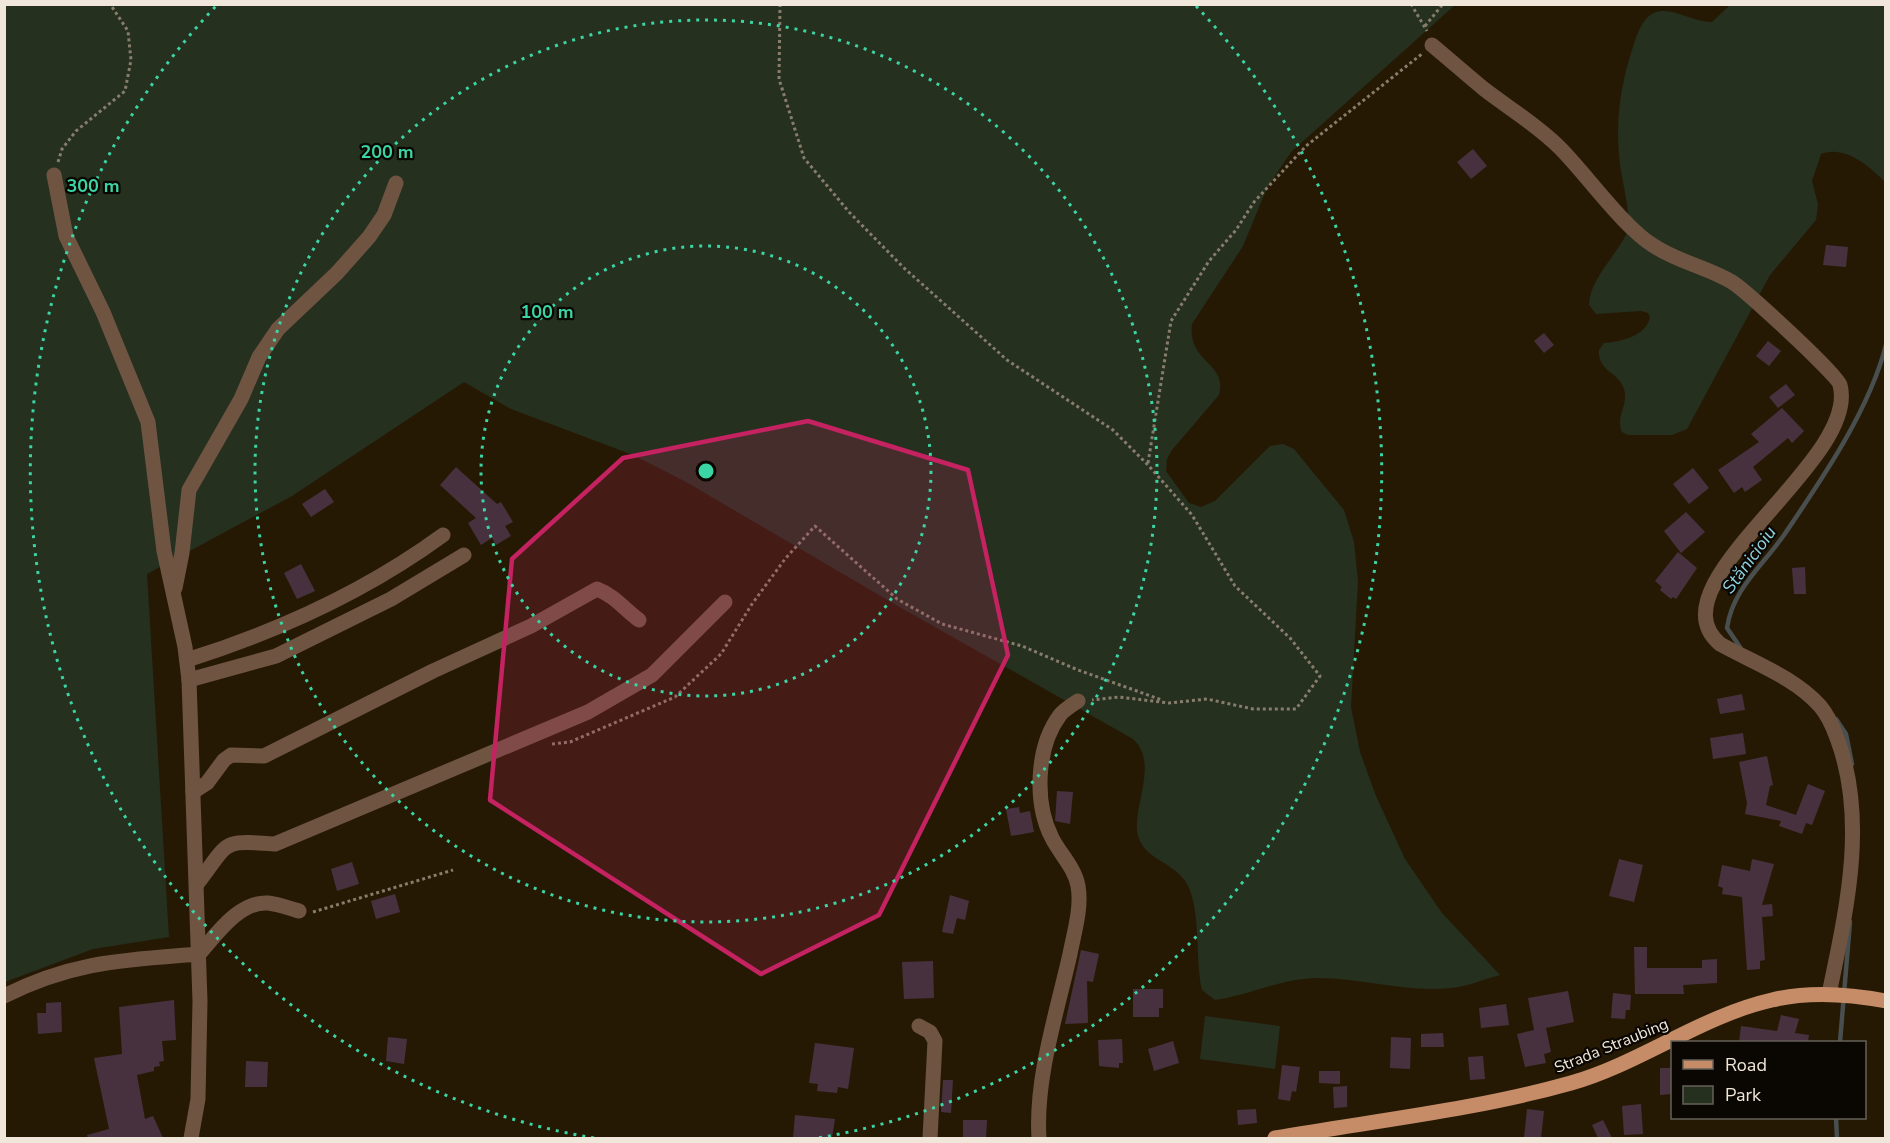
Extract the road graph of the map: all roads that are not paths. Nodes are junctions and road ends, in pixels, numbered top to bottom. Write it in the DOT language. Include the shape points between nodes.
graph roads {
  1 [pos="1432,45"];
  2 [pos="54,175"];
  3 [pos="396,183"];
  4 [pos="443,535"];
  5 [pos="464,555"];
  6 [pos="174,594"];
  7 [pos="725,602"];
  8 [pos="639,620"];
  9 [pos="187,660"];
  10 [pos="189,680"];
  11 [pos="1078,701"];
  12 [pos="193,792"];
  13 [pos="197,884"];
  14 [pos="299,911"];
  15 [pos="199,954"];
  16 [pos="1832,995"];
  17 [pos="4,996"];
  18 [pos="1886,1001"];
  19 [pos="919,1026"];
  20 [pos="191,1138"];
  21 [pos="930,1138"];
  22 [pos="1039,1138"];
  23 [pos="1275,1138"];
  1 -- 16 [label="street" via="1559,147 1651,245 1733,283 1836,375 1841,385 1836,420 1808,467 1742,543 1713,587 1704,612 1704,625 1720,644 1780,676 1816,701 1833,727 1842,751 1851,800 1851,850"];
  2 -- 6 [label="street" via="66,236 103,312 148,422 164,551"];
  3 -- 6 [label="street" via="384,215 369,237 278,329 259,357 241,399 189,490"];
  4 -- 9 [label="street" via="360,589 288,625"];
  5 -- 10 [label="street" via="391,598 276,656"];
  6 -- 9 [label="street"];
  7 -- 13 [label="street" via="652,675 588,712 276,844 241,841 224,846"];
  8 -- 12 [label="street" via="612,595 597,589 531,626 264,756 231,755 207,783"];
  9 -- 10 [label="street"];
  10 -- 12 [label="street"];
  11 -- 22 [label="street" via="1061,714 1052,729 1040,783 1043,816 1078,885 1075,928 1040,1089"];
  12 -- 13 [label="street"];
  13 -- 15 [label="street"];
  14 -- 15 [label="street" via="268,903 248,906"];
  15 -- 17 [label="street" via="101,962 56,974"];
  15 -- 20 [label="street" via="198,1099"];
  16 -- 18 [label="main road, Strada Straubing"];
  16 -- 23 [label="main road, Strada Straubing" via="1773,999 1738,1010 1572,1082 1511,1097"];
  19 -- 21 [label="street" via="930,1032 934,1041"];
}
